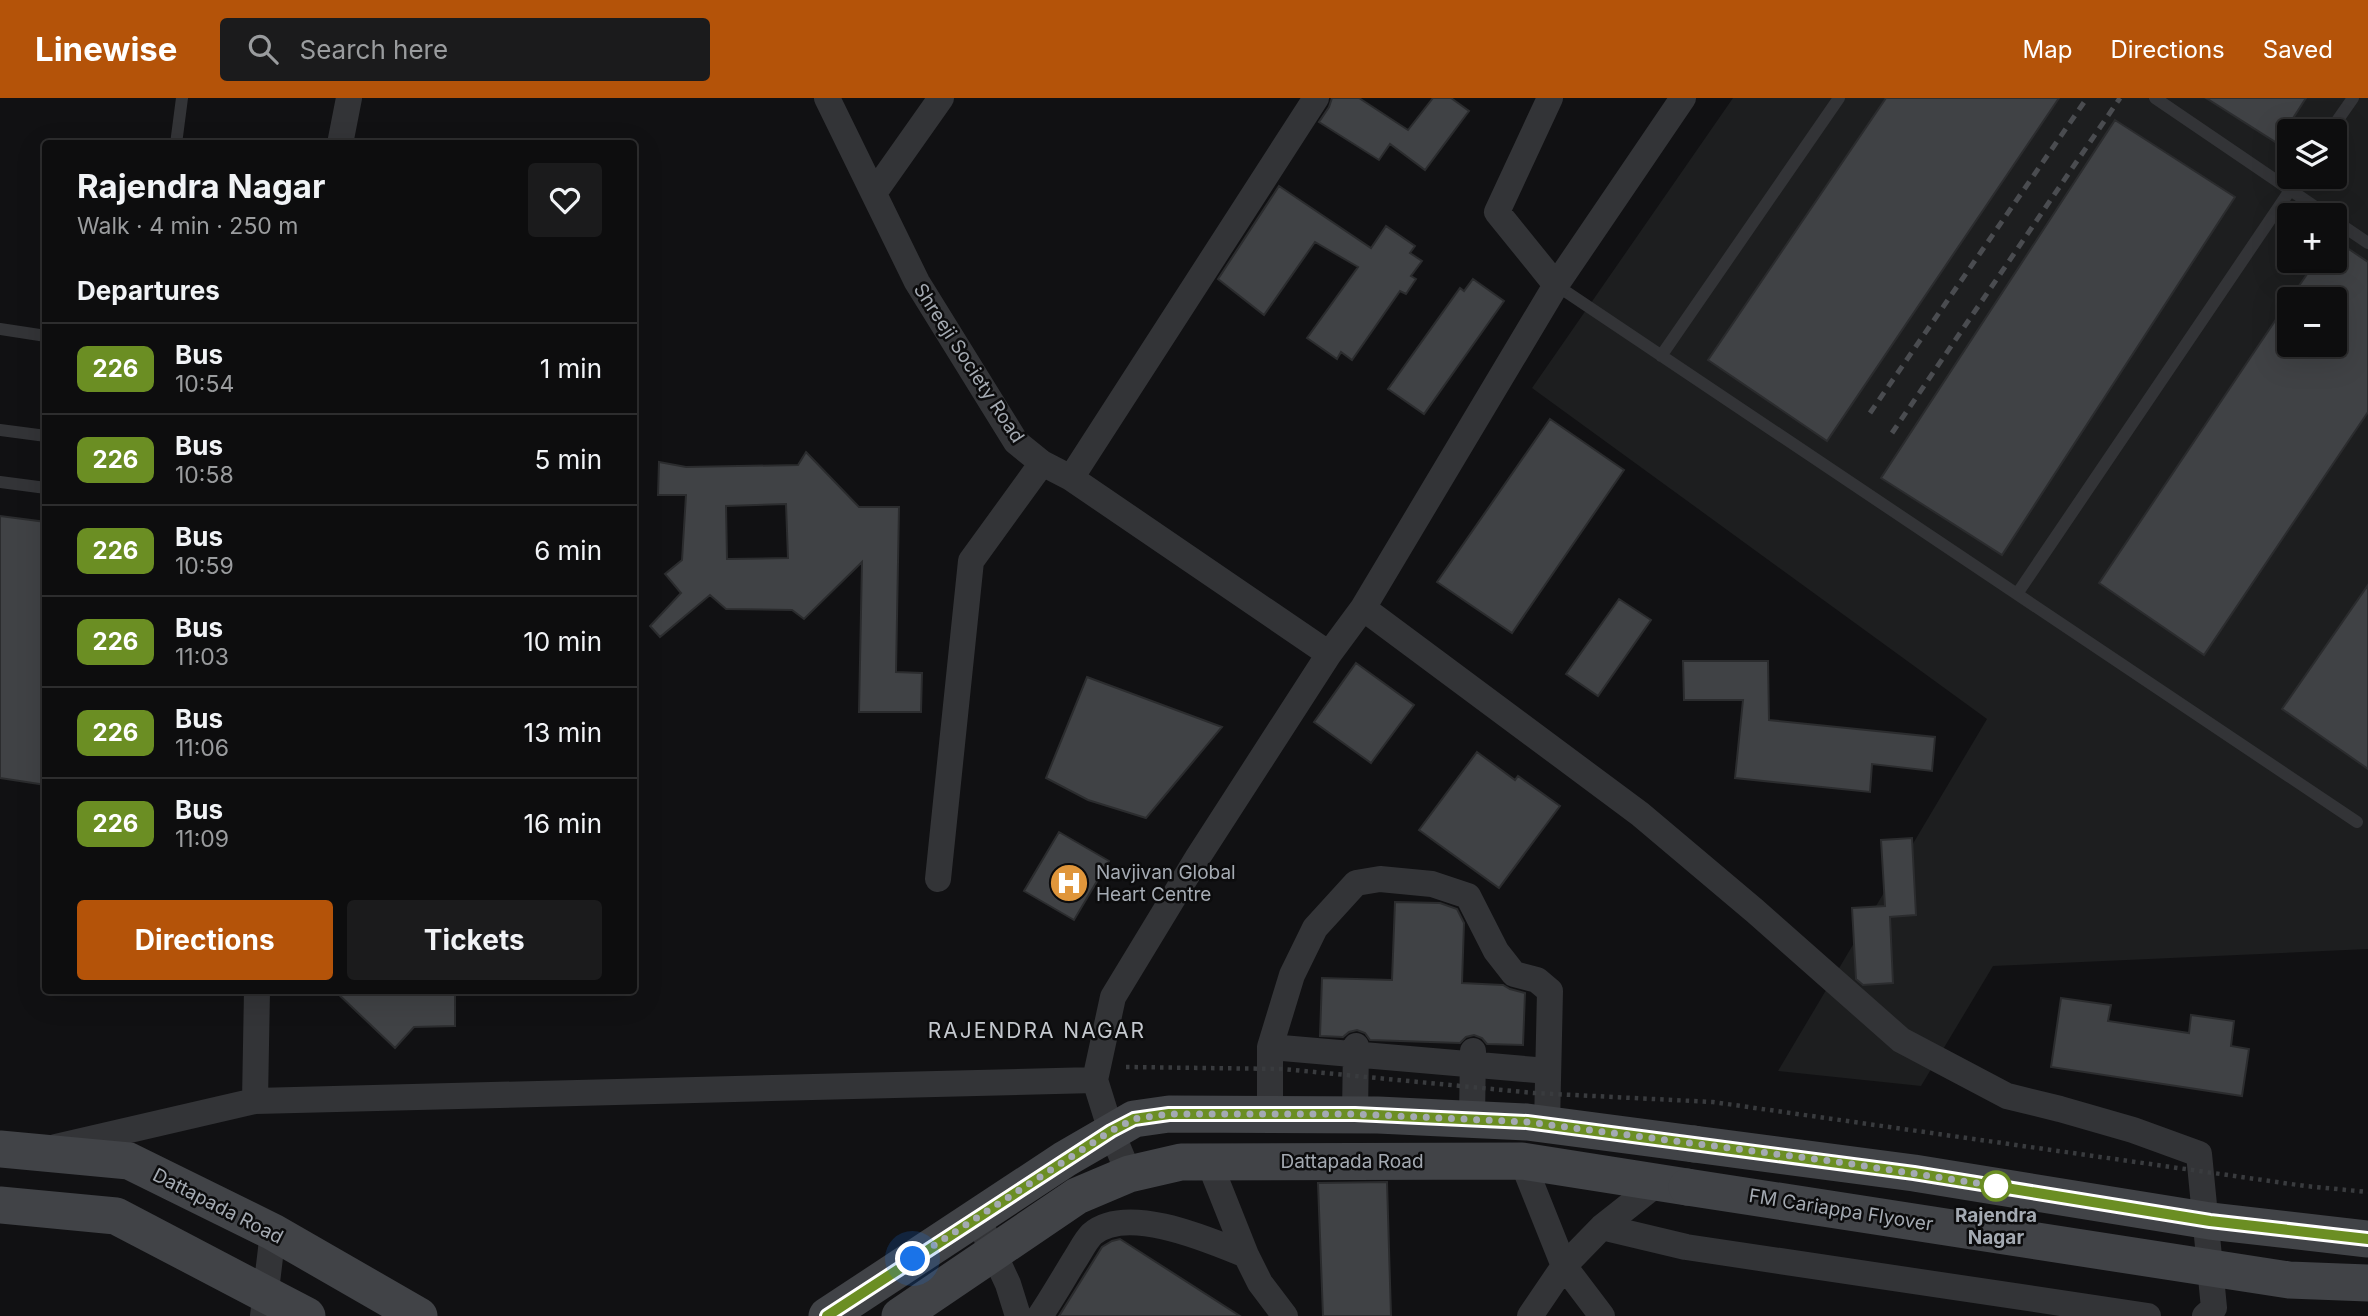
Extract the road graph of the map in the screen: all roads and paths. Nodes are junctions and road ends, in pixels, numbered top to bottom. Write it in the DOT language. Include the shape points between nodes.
graph roads {
  1 [pos="182,98"];
  2 [pos="349,98"];
  3 [pos="827,98"];
  4 [pos="941,98"];
  5 [pos="1316,98"];
  6 [pos="1550,98"];
  7 [pos="1683,98"];
  8 [pos="1839,98"];
  9 [pos="2155,98"];
  10 [pos="2353,98"];
  11 [pos="2338,119"];
  12 [pos="177,140"];
  13 [pos="341,140"];
  14 [pos="2290,190"];
  15 [pos="874,193"];
  16 [pos="2309,203"];
  17 [pos="2347,229"];
  18 [pos="2368,243"];
  19 [pos="1556,285"];
  20 [pos="0,329"];
  21 [pos="42,335"];
  22 [pos="1661,356"];
  23 [pos="0,430"];
  24 [pos="42,435"];
  25 [pos="1042,463"];
  26 [pos="1071,478"];
  27 [pos="0,482"];
  28 [pos="42,487"];
  29 [pos="2017,594"];
  30 [pos="1363,608"];
  31 [pos="1329,654"];
  32 [pos="2357,822"];
  33 [pos="938,879"];
  34 [pos="257,994"];
  35 [pos="1270,1047"];
  36 [pos="1356,1050"];
  37 [pos="1473,1058"];
  38 [pos="1548,1071"];
  39 [pos="1095,1080"];
  40 [pos="256,1101"];
  41 [pos="1270,1113"];
  42 [pos="1355,1114"];
  43 [pos="1472,1119"];
  44 [pos="1537,1124"];
  45 [pos="1111,1131"];
  46 [pos="17,1150"];
  47 [pos="1065,1159"];
  48 [pos="1522,1161"];
  49 [pos="1195,1162"];
  50 [pos="1129,1174"];
  51 [pos="1673,1184"];
  52 [pos="1085,1193"];
  53 [pos="0,1205"];
  54 [pos="977,1217"];
  55 [pos="1103,1226"];
  56 [pos="1602,1227"];
  57 [pos="273,1232"];
  58 [pos="2368,1239"];
  59 [pos="993,1252"];
  60 [pos="1246,1255"];
  61 [pos="1564,1266"];
  62 [pos="2368,1283"];
  63 [pos="265,1305"];
  64 [pos="307,1316"];
  65 [pos="419,1316"];
  66 [pos="827,1316"];
  67 [pos="900,1316"];
  68 [pos="1018,1316"];
  69 [pos="1040,1316"];
  70 [pos="1285,1316"];
  71 [pos="1530,1316"];
  72 [pos="1602,1316"];
  73 [pos="2148,1316"];
  74 [pos="2204,1316"];
  1 -- 12 [label="lane"];
  2 -- 13 [label="street"];
  3 -- 15 [label="street, Shreeji Society Road"];
  4 -- 15 [label="street"];
  5 -- 26 [label="street"];
  6 -- 19 [label="street" via="1497,212"];
  7 -- 19 [label="street"];
  8 -- 22 [label="lane"];
  9 -- 14 [label="lane"];
  10 -- 11 [label="lane"];
  14 -- 16 [label="lane"];
  14 -- 29 [label="lane"];
  15 -- 25 [label="street, Shreeji Society Road" via="916,282 1016,442"];
  17 -- 18 [label="lane"];
  19 -- 22 [label="lane"];
  19 -- 30 [label="street"];
  20 -- 21 [label="lane"];
  22 -- 29 [label="lane"];
  23 -- 24 [label="lane"];
  25 -- 26 [label="street, Shreeji Society Road"];
  25 -- 33 [label="street" via="971,561"];
  26 -- 31 [label="street, Shreeji Society Road"];
  27 -- 28 [label="lane"];
  29 -- 32 [label="lane"];
  30 -- 31 [label="street"];
  30 -- 74 [label="street" via="1640,814 1901,1040 2007,1096 2199,1154 2214,1308"];
  31 -- 39 [label="street" via="1113,997"];
  34 -- 40 [label="street"];
  35 -- 36 [label="street"];
  35 -- 38 [label="street" via="1292,975 1315,928 1356,883 1380,879 1432,884 1468,896 1496,951 1514,974 1536,980 1550,991"];
  35 -- 41 [label="street"];
  36 -- 37 [label="street"];
  36 -- 42 [label="street"];
  37 -- 38 [label="street"];
  37 -- 43 [label="street"];
  38 -- 44 [label="street"];
  39 -- 40 [label="street"];
  39 -- 45 [label="street"];
  40 -- 46 [label="street"];
  41 -- 42 [label="main road"];
  41 -- 45 [label="main road" via="1169,1114 1134,1119"];
  42 -- 43 [label="main road"];
  43 -- 44 [label="main road"];
  44 -- 58 [label="main road, bridge" via="1902,1171 2210,1221"];
  45 -- 47 [label="main road"];
  45 -- 50 [label="street"];
  46 -- 57 [label="main road, Dattapada Road" via="129,1161"];
  47 -- 52 [label="street"];
  47 -- 54 [label="main road"];
  48 -- 49 [label="main road, Dattapada Road"];
  48 -- 51 [label="main road, FM Cariappa Flyover"];
  48 -- 61 [label="street"];
  49 -- 50 [label="main road, Dattapada Road"];
  49 -- 60 [label="street"];
  50 -- 52 [label="main road, Dattapada Road"];
  51 -- 56 [label="street"];
  51 -- 62 [label="main road, FM Cariappa Flyover, bridge" via="2289,1280"];
  52 -- 55 [label="street"];
  52 -- 59 [label="main road, Dattapada Road"];
  53 -- 63 [label="main road" via="116,1216"];
  54 -- 59 [label="street"];
  54 -- 66 [label="main road"];
  55 -- 60 [label="street" via="1155,1225 1189,1232"];
  55 -- 69 [label="street" via="1090,1236"];
  56 -- 61 [label="street"];
  56 -- 73 [label="street" via="1686,1247"];
  57 -- 63 [label="street"];
  57 -- 65 [label="main road, Dattapada Road"];
  59 -- 67 [label="main road, Dattapada Road"];
  59 -- 68 [label="street"];
  60 -- 70 [label="street"];
  61 -- 71 [label="street"];
  61 -- 72 [label="street"];
  63 -- 64 [label="main road"];
}
